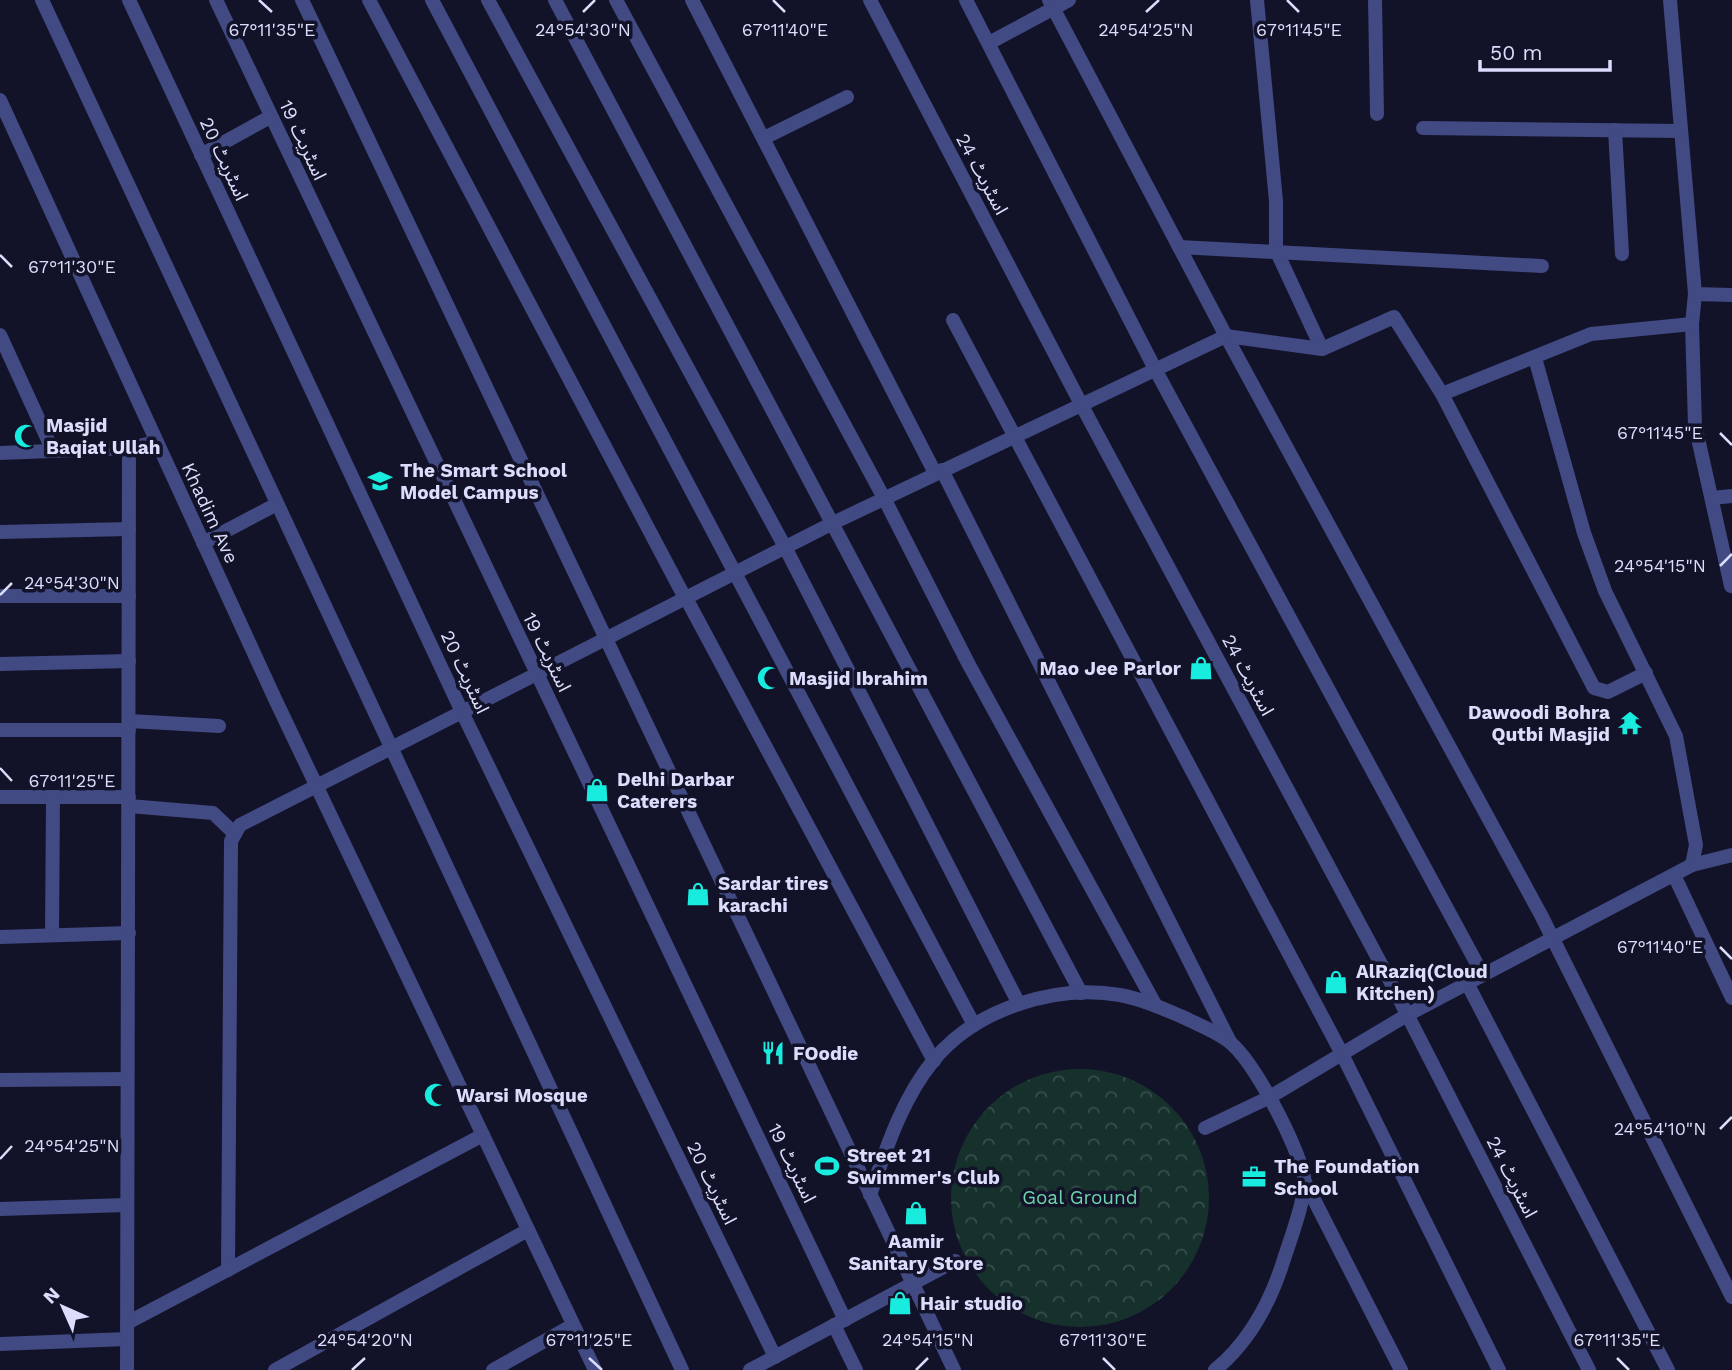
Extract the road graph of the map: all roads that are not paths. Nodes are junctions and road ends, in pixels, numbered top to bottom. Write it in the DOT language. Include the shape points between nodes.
graph roads {
  1 [pos="42,0"];
  2 [pos="129,0"];
  3 [pos="216,0"];
  4 [pos="302,0"];
  5 [pos="369,0"];
  6 [pos="432,0"];
  7 [pos="488,0"];
  8 [pos="555,0"];
  9 [pos="616,0"];
  10 [pos="692,0"];
  11 [pos="870,0"];
  12 [pos="966,0"];
  13 [pos="1069,0"];
  14 [pos="1257,0"];
  15 [pos="1375,0"];
  16 [pos="1670,0"];
  17 [pos="1051,4"];
  18 [pos="989,43"];
  19 [pos="847,97"];
  20 [pos="0,100"];
  21 [pos="1377,114"];
  22 [pos="271,117"];
  23 [pos="1423,128"];
  24 [pos="1615,130"];
  25 [pos="1681,131"];
  26 [pos="764,138"];
  27 [pos="201,155"];
  28 [pos="1179,247"];
  29 [pos="1276,250"];
  30 [pos="1622,254"];
  31 [pos="1542,266"];
  32 [pos="1695,294"];
  33 [pos="1732,295"];
  34 [pos="953,320"];
  35 [pos="1692,324"];
  36 [pos="0,335"];
  37 [pos="1226,336"];
  38 [pos="1322,349"];
  39 [pos="1535,358"];
  40 [pos="1155,369"];
  41 [pos="1442,394"];
  42 [pos="1081,404"];
  43 [pos="1014,436"];
  44 [pos="156,442"];
  45 [pos="129,448"];
  46 [pos="53,451"];
  47 [pos="0,453"];
  48 [pos="938,472"];
  49 [pos="1732,496"];
  50 [pos="1712,498"];
  51 [pos="885,500"];
  52 [pos="277,504"];
  53 [pos="834,523"];
  54 [pos="129,529"];
  55 [pos="0,531"];
  56 [pos="203,543"];
  57 [pos="785,547"];
  58 [pos="736,572"];
  59 [pos="1732,588"];
  60 [pos="0,596"];
  61 [pos="129,596"];
  62 [pos="685,598"];
  63 [pos="606,638"];
  64 [pos="129,661"];
  65 [pos="0,664"];
  66 [pos="1646,673"];
  67 [pos="537,675"];
  68 [pos="463,714"];
  69 [pos="129,725"];
  70 [pos="219,726"];
  71 [pos="0,730"];
  72 [pos="392,749"];
  73 [pos="318,788"];
  74 [pos="0,797"];
  75 [pos="53,797"];
  76 [pos="129,802"];
  77 [pos="235,834"];
  78 [pos="1732,855"];
  79 [pos="1692,865"];
  80 [pos="1674,874"];
  81 [pos="129,933"];
  82 [pos="52,935"];
  83 [pos="0,937"];
  84 [pos="1553,938"];
  85 [pos="1483,975"];
  86 [pos="1467,984"];
  87 [pos="1081,993"];
  88 [pos="1732,998"];
  89 [pos="1019,1004"];
  90 [pos="1156,1006"];
  91 [pos="1407,1015"];
  92 [pos="974,1025"];
  93 [pos="1229,1040"];
  94 [pos="1341,1052"];
  95 [pos="934,1060"];
  96 [pos="127,1079"];
  97 [pos="0,1080"];
  98 [pos="1270,1097"];
  99 [pos="1205,1128"];
  100 [pos="483,1135"];
  101 [pos="1304,1180"];
  102 [pos="870,1195"];
  103 [pos="125,1205"];
  104 [pos="0,1209"];
  105 [pos="528,1230"];
  106 [pos="955,1261"];
  107 [pos="228,1270"];
  108 [pos="911,1284"];
  109 [pos="1732,1297"];
  110 [pos="840,1322"];
  111 [pos="127,1323"];
  112 [pos="573,1325"];
  113 [pos="127,1339"];
  114 [pos="0,1344"];
  115 [pos="763,1365"];
  116 [pos="1217,1369"];
  117 [pos="127,1370"];
  118 [pos="275,1370"];
  119 [pos="493,1370"];
  120 [pos="595,1370"];
  121 [pos="682,1370"];
  122 [pos="856,1370"];
  123 [pos="954,1370"];
  124 [pos="1401,1370"];
  125 [pos="1499,1370"];
  126 [pos="1589,1370"];
  127 [pos="1668,1370"];
  1 -- 52 [label="street"];
  2 -- 27 [label="street, اسٹریٹ 20"];
  3 -- 22 [label="street, اسٹریٹ 19"];
  4 -- 63 [label="street"];
  5 -- 62 [label="street"];
  6 -- 58 [label="street"];
  7 -- 57 [label="street"];
  8 -- 53 [label="street"];
  9 -- 51 [label="street"];
  10 -- 26 [label="street"];
  11 -- 42 [label="street, اسٹریٹ 24"];
  12 -- 18 [label="street"];
  13 -- 17 [label="street"];
  14 -- 29 [label="street" via="1276,201"];
  15 -- 21 [label="street"];
  16 -- 25 [label="street"];
  17 -- 18 [label="street"];
  17 -- 28 [label="street"];
  18 -- 40 [label="street"];
  19 -- 26 [label="street"];
  20 -- 44 [label="street, Khadim Ave"];
  22 -- 27 [label="street"];
  22 -- 67 [label="street, اسٹریٹ 19"];
  23 -- 24 [label="street"];
  24 -- 25 [label="street"];
  24 -- 30 [label="street"];
  25 -- 32 [label="street"];
  26 -- 48 [label="street"];
  27 -- 68 [label="street, اسٹریٹ 20"];
  28 -- 29 [label="street"];
  28 -- 37 [label="street"];
  29 -- 31 [label="street"];
  29 -- 38 [label="street"];
  32 -- 33 [label="street"];
  32 -- 35 [label="street"];
  34 -- 43 [label="street"];
  35 -- 39 [label="street" via="1591,334"];
  35 -- 50 [label="street" via="1695,425"];
  36 -- 46 [label="street"];
  37 -- 38 [label="street"];
  37 -- 40 [label="street"];
  37 -- 84 [label="street"];
  38 -- 41 [label="street" via="1394,317"];
  39 -- 41 [label="street"];
  39 -- 66 [label="street" via="1584,533 1605,591"];
  40 -- 42 [label="street"];
  40 -- 85 [label="street"];
  41 -- 66 [label="street" via="1594,688 1608,692"];
  42 -- 43 [label="street"];
  42 -- 91 [label="street, اسٹریٹ 24"];
  43 -- 48 [label="street"];
  43 -- 94 [label="street"];
  44 -- 45 [label="street"];
  44 -- 56 [label="street, Khadim Ave"];
  45 -- 46 [label="street"];
  45 -- 54 [label="street"];
  46 -- 47 [label="street"];
  48 -- 51 [label="street"];
  48 -- 93 [label="street"];
  49 -- 50 [label="street"];
  50 -- 59 [label="street"];
  51 -- 53 [label="street"];
  51 -- 90 [label="street" via="968,663"];
  52 -- 56 [label="street"];
  52 -- 72 [label="street"];
  53 -- 57 [label="street"];
  53 -- 87 [label="street"];
  54 -- 55 [label="street"];
  54 -- 61 [label="street"];
  56 -- 73 [label="street, Khadim Ave"];
  57 -- 58 [label="street"];
  57 -- 89 [label="street"];
  58 -- 62 [label="street"];
  58 -- 92 [label="street"];
  60 -- 61 [label="street"];
  61 -- 64 [label="street"];
  62 -- 63 [label="street"];
  62 -- 95 [label="street"];
  63 -- 67 [label="street"];
  63 -- 102 [label="street"];
  64 -- 65 [label="street"];
  64 -- 69 [label="street"];
  66 -- 79 [label="street" via="1676,736 1696,845"];
  67 -- 68 [label="street"];
  67 -- 110 [label="street, اسٹریٹ 19"];
  68 -- 72 [label="street"];
  68 -- 115 [label="street, اسٹریٹ 20"];
  69 -- 70 [label="street"];
  69 -- 71 [label="street"];
  69 -- 76 [label="street"];
  72 -- 73 [label="street"];
  72 -- 121 [label="street"];
  73 -- 77 [label="street" via="240,825"];
  73 -- 100 [label="street, Khadim Ave"];
  74 -- 75 [label="street"];
  75 -- 76 [label="street"];
  75 -- 82 [label="street"];
  76 -- 77 [label="street" via="213,813"];
  76 -- 81 [label="street"];
  77 -- 107 [label="street" via="231,841"];
  78 -- 79 [label="street"];
  79 -- 80 [label="street"];
  80 -- 84 [label="street"];
  80 -- 88 [label="street"];
  81 -- 82 [label="street"];
  81 -- 96 [label="street"];
  82 -- 83 [label="street"];
  84 -- 85 [label="street"];
  84 -- 109 [label="street"];
  85 -- 86 [label="street"];
  86 -- 91 [label="street"];
  86 -- 127 [label="street"];
  87 -- 89 [label="street"];
  87 -- 90 [label="street" via="1120,995"];
  89 -- 92 [label="street"];
  90 -- 93 [label="street"];
  91 -- 94 [label="street"];
  91 -- 126 [label="street, اسٹریٹ 24"];
  92 -- 95 [label="street"];
  93 -- 98 [label="street"];
  94 -- 98 [label="street"];
  94 -- 125 [label="street"];
  95 -- 102 [label="street" via="887,1146"];
  96 -- 97 [label="street"];
  96 -- 103 [label="street"];
  98 -- 99 [label="street"];
  98 -- 101 [label="street"];
  100 -- 105 [label="street, Khadim Ave"];
  100 -- 107 [label="street"];
  101 -- 116 [label="street" via="1280,1270 1260,1318"];
  101 -- 124 [label="street"];
  102 -- 108 [label="street"];
  103 -- 104 [label="street"];
  103 -- 111 [label="street"];
  105 -- 112 [label="street, Khadim Ave"];
  105 -- 118 [label="street"];
  106 -- 108 [label="street"];
  107 -- 111 [label="street"];
  108 -- 110 [label="street"];
  108 -- 123 [label="street"];
  110 -- 115 [label="street"];
  110 -- 122 [label="street, اسٹریٹ 19"];
  111 -- 113 [label="street"];
  112 -- 119 [label="street"];
  112 -- 120 [label="street, Khadim Ave"];
  113 -- 114 [label="street"];
  113 -- 117 [label="street"];
}
